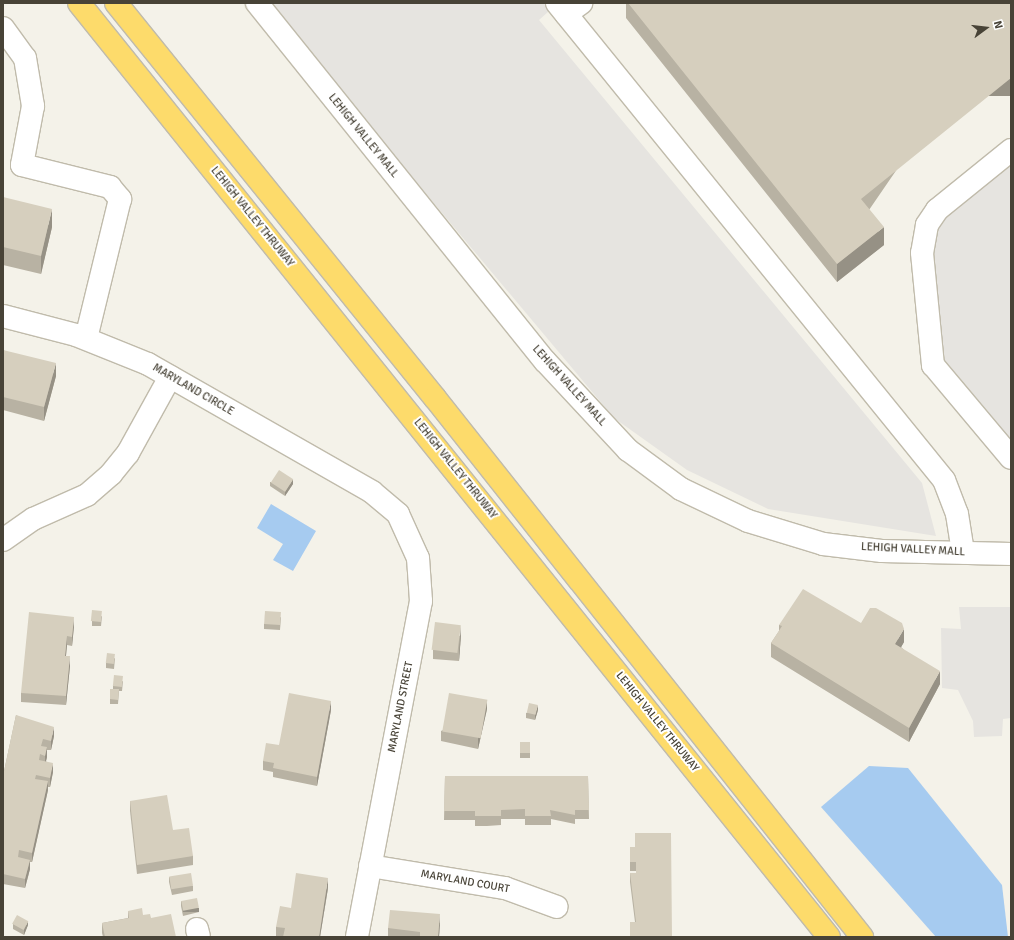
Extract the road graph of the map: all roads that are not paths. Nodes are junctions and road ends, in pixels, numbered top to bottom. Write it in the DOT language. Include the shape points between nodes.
graph roads {
  1 [pos="78,3"];
  2 [pos="116,3"];
  3 [pos="257,3"];
  4 [pos="568,7"];
  5 [pos="3,28"];
  6 [pos="1011,150"];
  7 [pos="3,316"];
  8 [pos="86,338"];
  9 [pos="170,377"];
  10 [pos="1011,458"];
  11 [pos="372,492"];
  12 [pos="3,540"];
  13 [pos="963,553"];
  14 [pos="1011,554"];
  15 [pos="370,866"];
  16 [pos="557,907"];
  17 [pos="357,937"];
  18 [pos="829,937"];
  19 [pos="862,937"];
  1 -- 18 [label="highway, LEHIGH VALLEY THRUWAY"];
  2 -- 19 [label="highway" via="435,398"];
  3 -- 13 [label="street, LEHIGH VALLEY MALL" via="545,361 628,450 681,489 756,523 823,544 882,551"];
  4 -- 13 [label="street" via="944,480 957,514"];
  5 -- 8 [label="street" via="25,58 33,106 22,165 110,187 120,199"];
  6 -- 10 [label="street" via="937,210 927,225 922,253 933,365"];
  7 -- 8 [label="street, MARYLAND CIRCLE"];
  8 -- 9 [label="street, MARYLAND CIRCLE"];
  9 -- 11 [label="street, MARYLAND CIRCLE"];
  9 -- 12 [label="street" via="128,453 111,474 87,495 33,519"];
  11 -- 15 [label="street, MARYLAND STREET" via="398,514 418,558 421,601"];
  13 -- 14 [label="street, LEHIGH VALLEY MALL"];
  15 -- 16 [label="street, MARYLAND COURT" via="506,888"];
  15 -- 17 [label="street, MARYLAND STREET"];
}
